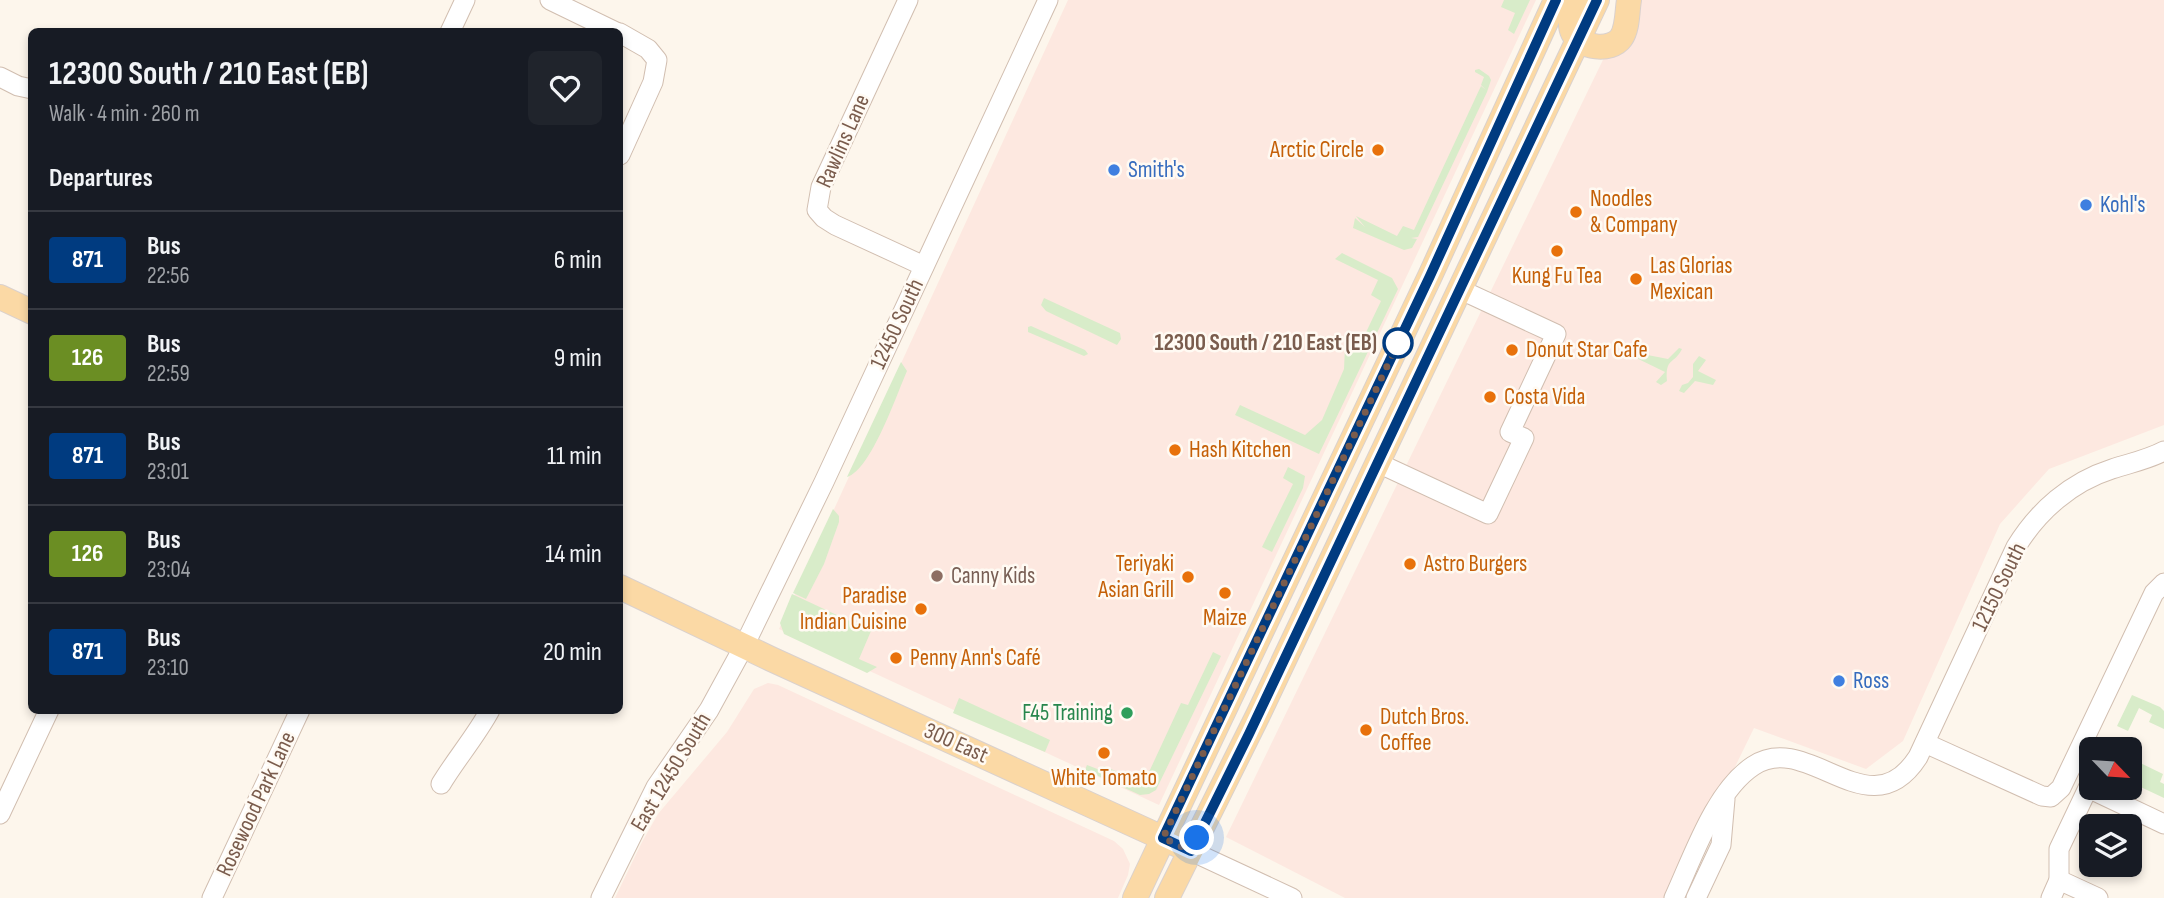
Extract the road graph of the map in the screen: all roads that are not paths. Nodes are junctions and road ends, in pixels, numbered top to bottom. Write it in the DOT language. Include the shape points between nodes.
graph roads {
  1 [pos="465,0"];
  2 [pos="550,0"];
  3 [pos="908,0"];
  4 [pos="1048,0"];
  5 [pos="1556,0"];
  6 [pos="1574,0"];
  7 [pos="1597,0"];
  8 [pos="1629,0"];
  9 [pos="452,28"];
  10 [pos="610,28"];
  11 [pos="623,35"];
  12 [pos="1579,41"];
  13 [pos="0,77"];
  14 [pos="28,88"];
  15 [pos="623,148"];
  16 [pos="924,266"];
  17 [pos="1459,289"];
  18 [pos="0,297"];
  19 [pos="28,310"];
  20 [pos="2164,451"];
  21 [pos="1378,463"];
  22 [pos="2164,583"];
  23 [pos="623,588"];
  24 [pos="744,646"];
  25 [pos="46,714"];
  26 [pos="298,714"];
  27 [pos="487,714"];
  28 [pos="1924,743"];
  29 [pos="441,784"];
  30 [pos="1729,789"];
  31 [pos="0,814"];
  32 [pos="2164,824"];
  33 [pos="1163,838"];
  34 [pos="1191,851"];
  35 [pos="2059,880"];
  36 [pos="212,898"];
  37 [pos="601,898"];
  38 [pos="1135,898"];
  39 [pos="1167,898"];
  40 [pos="1292,898"];
  41 [pos="1674,898"];
  42 [pos="1696,898"];
  43 [pos="2051,898"];
  44 [pos="2098,898"];
  1 -- 9 [label="street"];
  2 -- 10 [label="street"];
  3 -- 16 [label="street, Rawlins Lane" via="821,187 817,210 835,225"];
  4 -- 16 [label="street, 12450 South"];
  5 -- 33 [label="main road"];
  6 -- 12 [label="main road" via="1572,32"];
  7 -- 12 [label="main road"];
  8 -- 12 [label="main road" via="1620,40 1594,47"];
  11 -- 15 [label="street" via="657,60 653,82"];
  12 -- 17 [label="main road"];
  13 -- 14 [label="street"];
  16 -- 24 [label="street, 12450 South"];
  17 -- 21 [label="main road"];
  17 -- 21 [label="street" via="1556,334 1510,432 1524,438 1488,514"];
  18 -- 19 [label="main road"];
  20 -- 28 [label="street, 12150 South" via="2076,485 2033,523 2016,547"];
  21 -- 34 [label="main road"];
  22 -- 28 [label="street" via="2154,593 2061,788 2051,797"];
  23 -- 24 [label="main road, 300 East"];
  24 -- 33 [label="main road, 300 East"];
  24 -- 37 [label="street, East 12450 South" via="709,710 656,787"];
  25 -- 31 [label="street"];
  26 -- 36 [label="street, Rosewood Park Lane"];
  27 -- 29 [label="street"];
  28 -- 30 [label="street, 12150 South" via="1907,771 1878,786 1863,785 1792,759 1773,758 1755,765"];
  30 -- 41 [label="street"];
  30 -- 42 [label="street" via="1721,845"];
  32 -- 35 [label="street" via="2088,788 2059,849"];
  33 -- 34 [label="main road, 300 East"];
  33 -- 38 [label="main road"];
  34 -- 39 [label="main road"];
  34 -- 40 [label="street, 300 East"];
  35 -- 43 [label="street"];
  35 -- 44 [label="street"];
}
